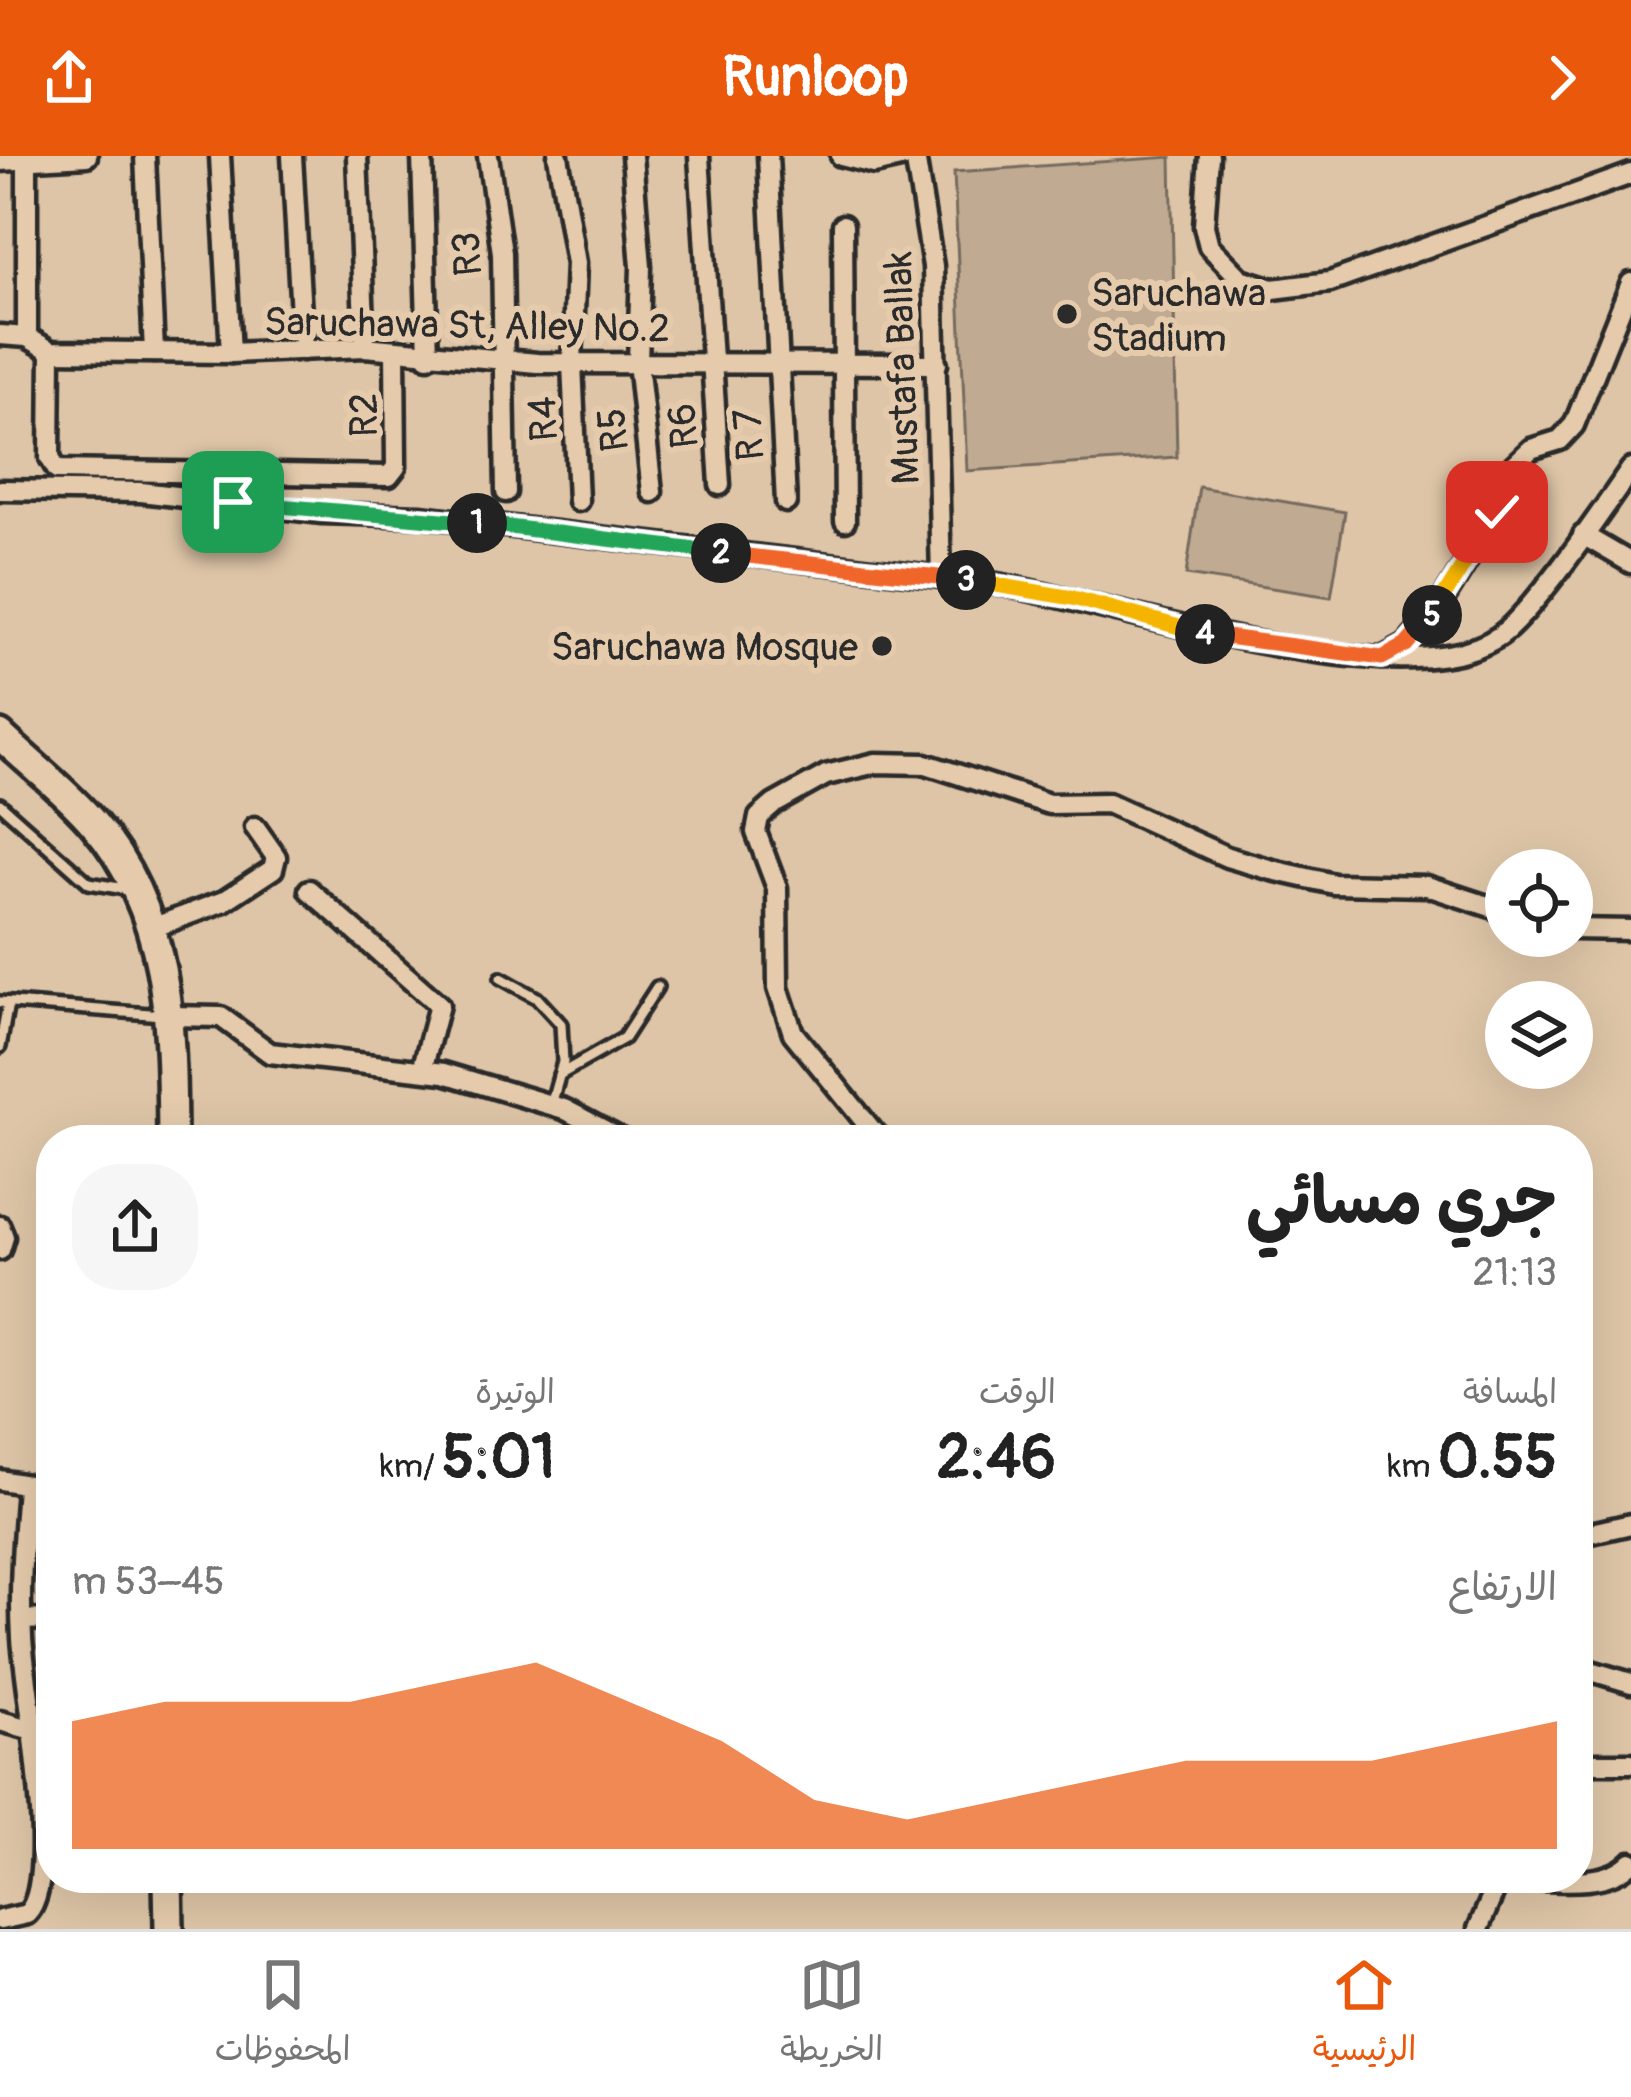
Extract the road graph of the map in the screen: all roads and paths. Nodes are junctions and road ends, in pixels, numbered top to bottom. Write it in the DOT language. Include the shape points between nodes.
graph roads {
  1 [pos="86,156"];
  2 [pos="145,156"];
  3 [pos="220,156"];
  4 [pos="292,156"];
  5 [pos="357,156"];
  6 [pos="422,156"];
  7 [pos="488,156"];
  8 [pos="558,156"];
  9 [pos="632,156"];
  10 [pos="699,156"];
  11 [pos="768,156"];
  12 [pos="841,156"];
  13 [pos="912,156"];
  14 [pos="1209,156"];
  15 [pos="27,158"];
  16 [pos="0,161"];
  17 [pos="1631,174"];
  18 [pos="842,225"];
  19 [pos="1631,283"];
  20 [pos="0,335"];
  21 [pos="27,337"];
  22 [pos="365,347"];
  23 [pos="303,350"];
  24 [pos="395,350"];
  25 [pos="51,351"];
  26 [pos="154,352"];
  27 [pos="231,353"];
  28 [pos="428,357"];
  29 [pos="503,360"];
  30 [pos="638,362"];
  31 [pos="572,363"];
  32 [pos="710,363"];
  33 [pos="776,364"];
  34 [pos="937,364"];
  35 [pos="844,365"];
  36 [pos="1631,469"];
  37 [pos="720,484"];
  38 [pos="0,490"];
  39 [pos="506,492"];
  40 [pos="652,492"];
  41 [pos="578,501"];
  42 [pos="786,502"];
  43 [pos="845,521"];
  44 [pos="1583,535"];
  45 [pos="1631,563"];
  46 [pos="941,578"];
  47 [pos="1382,658"];
  48 [pos="0,735"];
  49 [pos="0,804"];
  50 [pos="255,827"];
  51 [pos="136,890"];
  52 [pos="309,890"];
  53 [pos="1485,905"];
  54 [pos="152,928"];
  55 [pos="1593,929"];
  56 [pos="1631,930"];
  57 [pos="501,978"];
  58 [pos="657,987"];
  59 [pos="4,1002"];
  60 [pos="171,1016"];
  61 [pos="0,1047"];
  62 [pos="422,1070"];
  63 [pos="559,1075"];
  64 [pos="551,1105"];
  65 [pos="172,1125"];
  66 [pos="592,1125"];
  67 [pos="868,1125"];
  68 [pos="0,1226"];
  69 [pos="0,1250"];
  70 [pos="0,1480"];
  71 [pos="27,1488"];
  72 [pos="36,1488"];
  73 [pos="1631,1524"];
  74 [pos="1593,1533"];
  75 [pos="22,1620"];
  76 [pos="36,1620"];
  77 [pos="1593,1671"];
  78 [pos="1631,1683"];
  79 [pos="36,1693"];
  80 [pos="0,1721"];
  81 [pos="36,1732"];
  82 [pos="1593,1763"];
  83 [pos="1631,1763"];
  84 [pos="1631,1862"];
  85 [pos="1593,1878"];
  86 [pos="39,1893"];
  87 [pos="169,1893"];
  88 [pos="1494,1893"];
  89 [pos="0,1920"];
  90 [pos="169,1929"];
  91 [pos="1478,1929"];
  1 -- 15 [label="street"];
  2 -- 26 [label="street"];
  3 -- 27 [label="street"];
  4 -- 23 [label="street"];
  5 -- 22 [label="street"];
  6 -- 28 [label="street"];
  7 -- 29 [label="street, R3" via="502,253"];
  8 -- 31 [label="street, R4" via="576,262"];
  9 -- 30 [label="street, R5"];
  10 -- 32 [label="street, R6"];
  11 -- 33 [label="street, R 7"];
  12 -- 13 [label="street" via="874,164"];
  13 -- 34 [label="street, Mustafa Ballak" via="933,266"];
  14 -- 17 [label="street" via="1209,246 1241,278 1273,290 1330,282"];
  15 -- 16 [label="street"];
  15 -- 21 [label="street"];
  18 -- 35 [label="street"];
  19 -- 47 [label="street" via="1574,424 1514,465 1463,571 1406,645"];
  20 -- 21 [label="street, Saruchawa St, Alley No.2"];
  21 -- 25 [label="street, Saruchawa St, Alley No.2"];
  22 -- 23 [label="street, Saruchawa St, Alley No.2"];
  22 -- 24 [label="street, Saruchawa St, Alley No.2"];
  23 -- 27 [label="street, Saruchawa St, Alley No.2"];
  24 -- 25 [label="street, R2" via="396,467 389,476 57,470 50,458"];
  24 -- 28 [label="street, Saruchawa St, Alley No.2"];
  25 -- 26 [label="street, Saruchawa St, Alley No.2"];
  26 -- 27 [label="street, Saruchawa St, Alley No.2"];
  28 -- 29 [label="street, Saruchawa St, Alley No.2"];
  29 -- 31 [label="street, Saruchawa St, Alley No.2"];
  29 -- 39 [label="street, R3"];
  30 -- 31 [label="street, Saruchawa St, Alley No.2"];
  30 -- 32 [label="street, Saruchawa St, Alley No.2"];
  30 -- 40 [label="street, R5"];
  31 -- 41 [label="street, R4"];
  32 -- 33 [label="street, Saruchawa St, Alley No.2"];
  32 -- 37 [label="street, R6"];
  33 -- 35 [label="street, Saruchawa St, Alley No.2"];
  33 -- 42 [label="street, R 7"];
  34 -- 35 [label="street, Saruchawa St, Alley No.2"];
  34 -- 46 [label="street, Mustafa Ballak"];
  35 -- 43 [label="street"];
  36 -- 44 [label="street"];
  38 -- 46 [label="street" via="141,492 420,516"];
  44 -- 45 [label="street"];
  44 -- 47 [label="street" via="1508,630 1444,659"];
  46 -- 47 [label="street" via="1060,595 1207,634"];
  48 -- 51 [label="street" via="94,824"];
  49 -- 51 [label="lane" via="88,883"];
  50 -- 54 [label="street" via="274,854 273,868 224,901"];
  51 -- 54 [label="street"];
  52 -- 62 [label="street" via="439,1005"];
  53 -- 67 [label="street" via="1427,886 1334,884 1272,870 1108,803 1048,804 926,764 876,763 826,776 759,817 756,832 777,888 778,988 793,1033"];
  54 -- 60 [label="street"];
  55 -- 56 [label="street"];
  57 -- 63 [label="lane" via="538,998 562,1024"];
  58 -- 63 [label="lane" via="624,1038"];
  59 -- 60 [label="lane"];
  59 -- 61 [label="lane"];
  60 -- 62 [label="street" via="221,1017 271,1053"];
  60 -- 65 [label="street"];
  62 -- 64 [label="street"];
  63 -- 64 [label="lane"];
  64 -- 66 [label="street"];
  68 -- 69 [label="street"];
  70 -- 71 [label="street"];
  71 -- 72 [label="street"];
  71 -- 75 [label="street"];
  73 -- 74 [label="street"];
  75 -- 76 [label="street"];
  75 -- 79 [label="street"];
  77 -- 78 [label="street"];
  80 -- 81 [label="street"];
  82 -- 83 [label="street"];
  84 -- 85 [label="street"];
  86 -- 89 [label="street" via="28,1914"];
  87 -- 90 [label="street"];
  88 -- 91 [label="street"];
}
